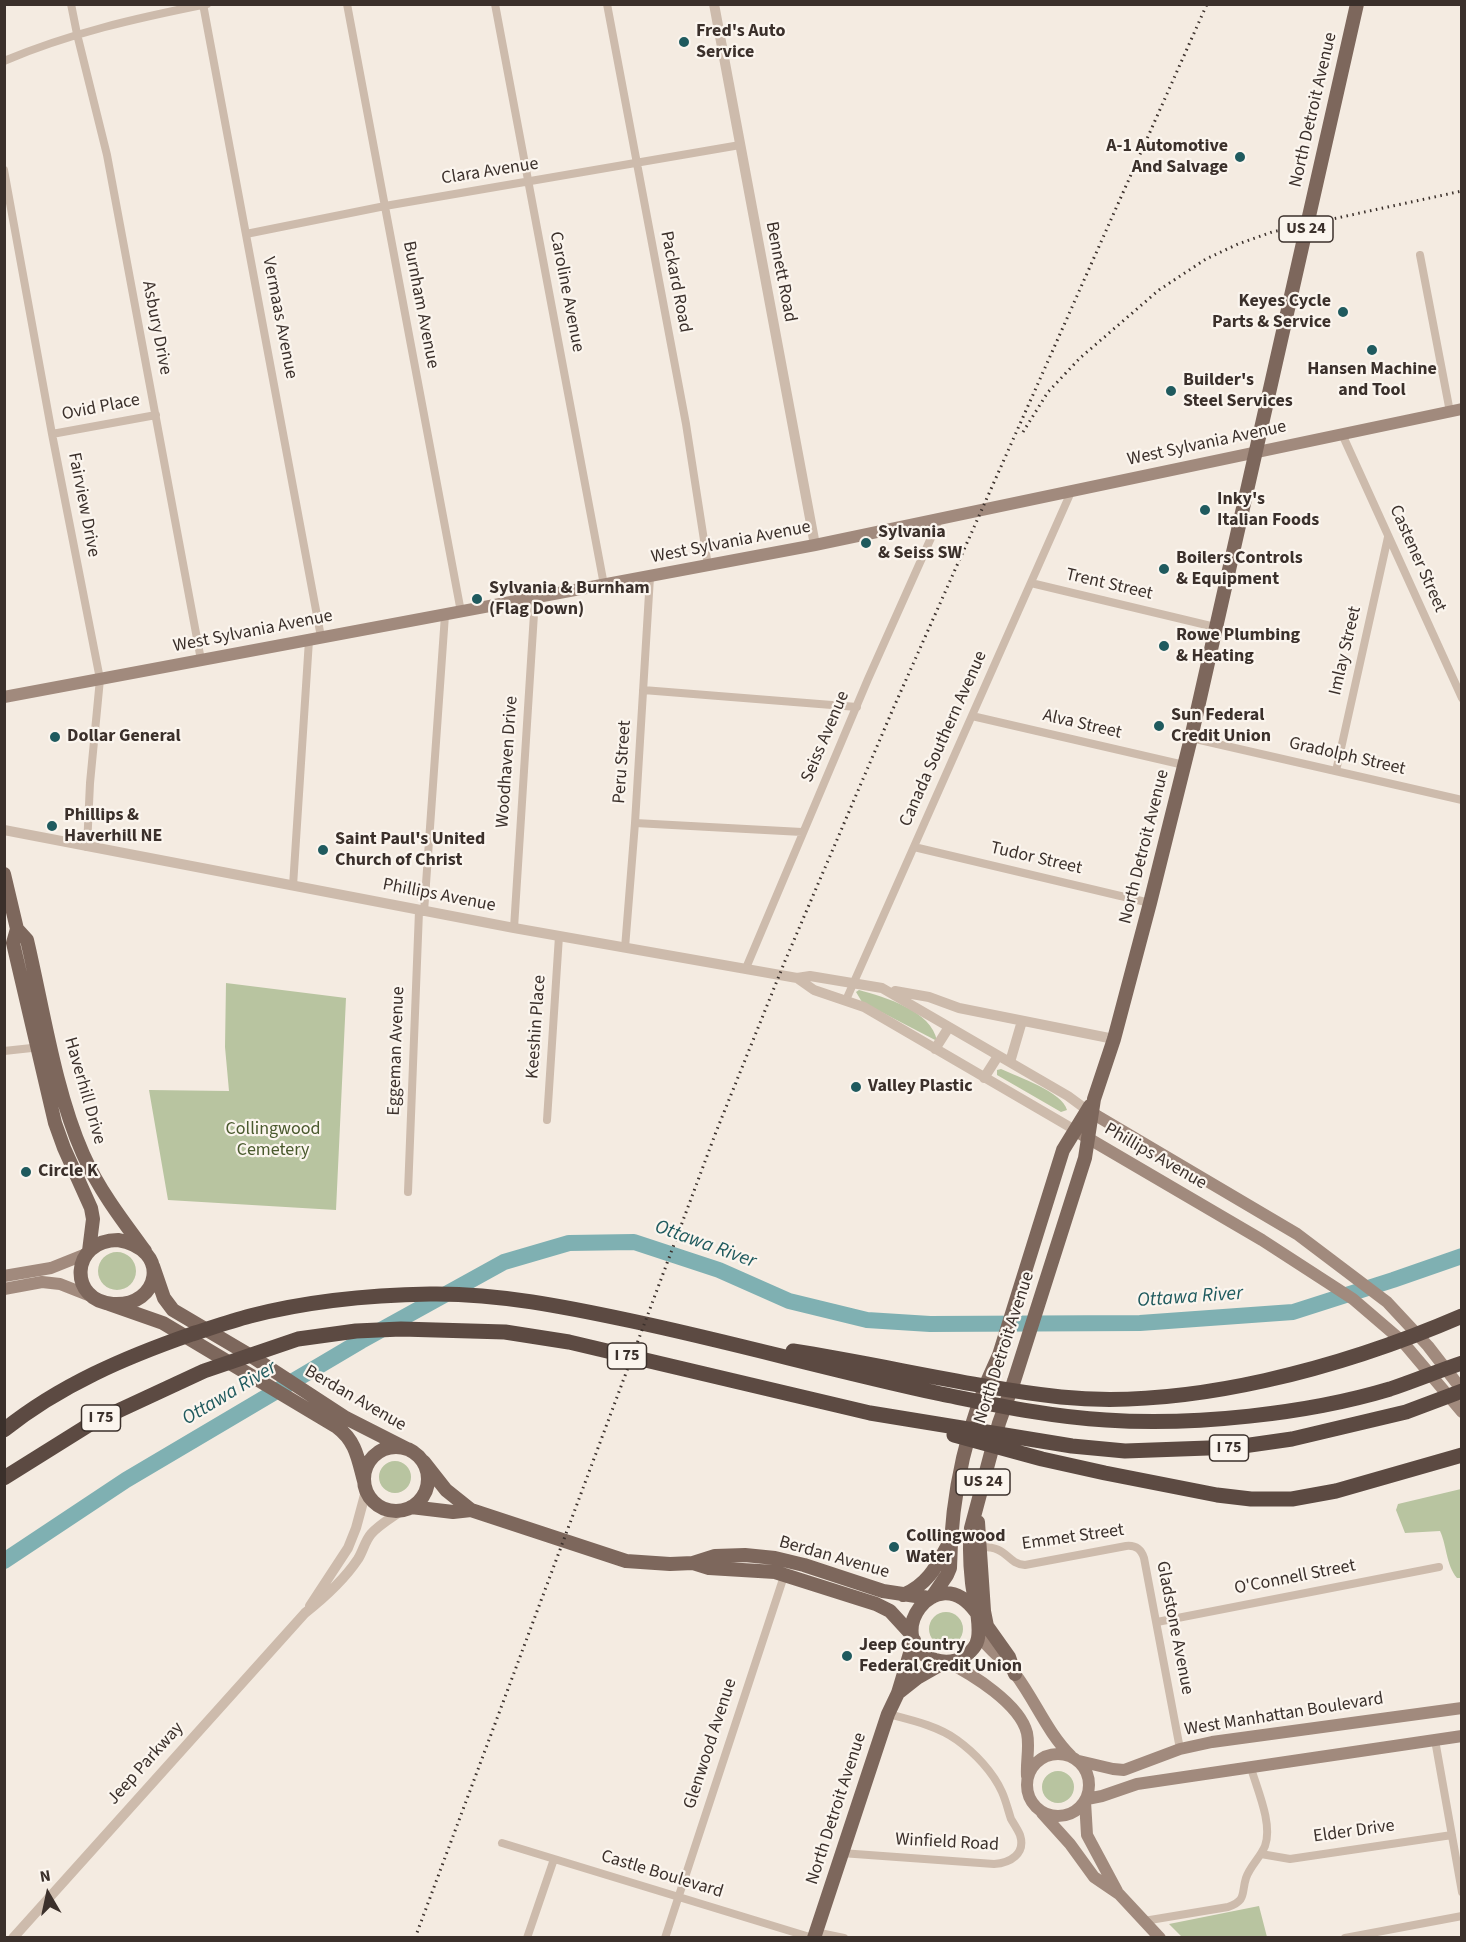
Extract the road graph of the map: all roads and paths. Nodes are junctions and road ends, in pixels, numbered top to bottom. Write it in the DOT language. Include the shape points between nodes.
graph roads {
  1 [pos="71,4"];
  2 [pos="347,4"];
  3 [pos="495,4"];
  4 [pos="607,4"];
  5 [pos="714,4"];
  6 [pos="1357,4"];
  7 [pos="204,5"];
  8 [pos="77,34"];
  9 [pos="4,61"];
  10 [pos="740,145"];
  11 [pos="636,163"];
  12 [pos="4,170"];
  13 [pos="528,181"];
  14 [pos="385,206"];
  15 [pos="246,234"];
  16 [pos="1420,255"];
  17 [pos="1456,411"];
  18 [pos="156,415"];
  19 [pos="52,434"];
  20 [pos="1342,434"];
  21 [pos="1254,453"];
  22 [pos="1071,492"];
  23 [pos="939,520"];
  24 [pos="1388,537"];
  25 [pos="815,545"];
  26 [pos="708,566"];
  27 [pos="650,577"];
  28 [pos="1031,583"];
  29 [pos="604,585"];
  30 [pos="535,598"];
  31 [pos="461,612"];
  32 [pos="445,615"];
  33 [pos="1215,627"];
  34 [pos="315,639"];
  35 [pos="201,660"];
  36 [pos="100,679"];
  37 [pos="643,690"];
  38 [pos="4,697"];
  39 [pos="1461,698"];
  40 [pos="857,707"];
  41 [pos="972,716"];
  42 [pos="1191,738"];
  43 [pos="1184,765"];
  44 [pos="1336,771"];
  45 [pos="1461,800"];
  46 [pos="635,823"];
  47 [pos="4,830"];
  48 [pos="802,832"];
  49 [pos="87,847"];
  50 [pos="914,847"];
  51 [pos="4,874"];
  52 [pos="293,886"];
  53 [pos="1150,903"];
  54 [pos="421,911"];
  55 [pos="514,928"];
  56 [pos="559,936"];
  57 [pos="625,948"];
  58 [pos="746,968"];
  59 [pos="797,978"];
  60 [pos="854,983"];
  61 [pos="882,988"];
  62 [pos="846,1000"];
  63 [pos="1022,1021"];
  64 [pos="949,1027"];
  65 [pos="1114,1039"];
  66 [pos="45,1042"];
  67 [pos="935,1049"];
  68 [pos="4,1051"];
  69 [pos="998,1056"];
  70 [pos="1010,1062"];
  71 [pos="984,1078"];
  72 [pos="1091,1107"];
  73 [pos="547,1120"];
  74 [pos="1075,1130"];
  75 [pos="1088,1138"];
  76 [pos="408,1192"];
  77 [pos="145,1251"];
  78 [pos="87,1253"];
  79 [pos="153,1266"];
  80 [pos="4,1276"];
  81 [pos="4,1288"];
  82 [pos="93,1297"];
  83 [pos="106,1303"];
  84 [pos="1461,1316"];
  85 [pos="695,1335"];
  86 [pos="1423,1340"];
  87 [pos="1402,1341"];
  88 [pos="1461,1363"];
  89 [pos="1461,1390"];
  90 [pos="1461,1412"];
  91 [pos="870,1413"];
  92 [pos="4,1430"];
  93 [pos="407,1449"];
  94 [pos="1461,1455"];
  95 [pos="424,1462"];
  96 [pos="4,1478"];
  97 [pos="365,1486"];
  98 [pos="977,1508"];
  99 [pos="406,1509"];
  100 [pos="471,1510"];
  101 [pos="951,1539"];
  102 [pos="980,1547"];
  103 [pos="1139,1550"];
  104 [pos="789,1561"];
  105 [pos="693,1563"];
  106 [pos="1439,1567"];
  107 [pos="784,1575"];
  108 [pos="903,1595"];
  109 [pos="930,1598"];
  110 [pos="976,1612"];
  111 [pos="305,1613"];
  112 [pos="1156,1622"];
  113 [pos="979,1635"];
  114 [pos="913,1637"];
  115 [pos="946,1662"];
  116 [pos="1015,1674"];
  117 [pos="898,1693"];
  118 [pos="1461,1708"];
  119 [pos="888,1714"];
  120 [pos="1461,1736"];
  121 [pos="1435,1740"];
  122 [pos="1180,1749"];
  123 [pos="1075,1758"];
  124 [pos="1251,1768"];
  125 [pos="1027,1780"];
  126 [pos="1086,1800"];
  127 [pos="1038,1809"];
  128 [pos="1452,1835"];
  129 [pos="502,1844"];
  130 [pos="841,1853"];
  131 [pos="1261,1854"];
  132 [pos="554,1859"];
  133 [pos="1461,1892"];
  134 [pos="1119,1894"];
  135 [pos="678,1897"];
  136 [pos="1461,1916"];
  137 [pos="1144,1921"];
  138 [pos="814,1936"];
  139 [pos="13,1938"];
  140 [pos="527,1938"];
  141 [pos="665,1938"];
  142 [pos="844,1938"];
  143 [pos="1160,1938"];
  144 [pos="1345,1938"];
  1 -- 8 [label="street, Asbury Drive"];
  2 -- 14 [label="street, Burnham Avenue"];
  3 -- 13 [label="street, Caroline Avenue"];
  4 -- 11 [label="street, Packard Road"];
  5 -- 10 [label="street, Bennett Road"];
  6 -- 21 [label="main road, North Detroit Avenue / US 24"];
  7 -- 8 [label="street"];
  7 -- 15 [label="street, Vermaas Avenue"];
  8 -- 9 [label="street"];
  8 -- 18 [label="street, Asbury Drive" via="107,155"];
  10 -- 11 [label="street, Clara Avenue"];
  10 -- 25 [label="street, Bennett Road"];
  11 -- 13 [label="street, Clara Avenue"];
  11 -- 26 [label="street, Packard Road" via="686,424"];
  12 -- 19 [label="street, Fairview Drive"];
  13 -- 14 [label="street, Clara Avenue"];
  13 -- 29 [label="street, Caroline Avenue"];
  14 -- 15 [label="street, Clara Avenue"];
  14 -- 31 [label="street, Burnham Avenue"];
  15 -- 34 [label="street, Vermaas Avenue"];
  16 -- 17 [label="street"];
  17 -- 20 [label="main road, West Sylvania Avenue"];
  18 -- 19 [label="street, Ovid Place"];
  18 -- 35 [label="street, Asbury Drive"];
  19 -- 36 [label="street, Fairview Drive"];
  20 -- 21 [label="main road, West Sylvania Avenue"];
  20 -- 24 [label="street, Castener Street"];
  21 -- 22 [label="main road, West Sylvania Avenue"];
  21 -- 33 [label="main road, North Detroit Avenue / US 24"];
  22 -- 23 [label="main road, West Sylvania Avenue"];
  22 -- 28 [label="street, Canada Southern Avenue"];
  23 -- 25 [label="main road, West Sylvania Avenue"];
  23 -- 40 [label="street, Seiss Avenue"];
  24 -- 39 [label="street, Castener Street"];
  24 -- 44 [label="street, Imlay Street"];
  25 -- 26 [label="main road, West Sylvania Avenue"];
  26 -- 27 [label="main road, West Sylvania Avenue"];
  27 -- 29 [label="main road, West Sylvania Avenue"];
  27 -- 37 [label="street, Peru Street"];
  28 -- 33 [label="street, Trent Street"];
  28 -- 41 [label="street, Canada Southern Avenue"];
  29 -- 30 [label="main road, West Sylvania Avenue"];
  30 -- 31 [label="main road, West Sylvania Avenue"];
  30 -- 55 [label="street, Woodhaven Drive"];
  31 -- 32 [label="main road, West Sylvania Avenue"];
  32 -- 34 [label="main road, West Sylvania Avenue"];
  32 -- 54 [label="street"];
  33 -- 42 [label="main road, North Detroit Avenue / US 24"];
  34 -- 35 [label="main road, West Sylvania Avenue"];
  34 -- 52 [label="street, Vermaas Avenue"];
  35 -- 36 [label="main road, West Sylvania Avenue"];
  36 -- 38 [label="main road, West Sylvania Avenue"];
  36 -- 49 [label="street, Fairview Drive"];
  37 -- 40 [label="street"];
  37 -- 46 [label="street, Peru Street"];
  40 -- 48 [label="street, Seiss Avenue"];
  41 -- 43 [label="street, Alva Street"];
  41 -- 50 [label="street, Canada Southern Avenue"];
  42 -- 43 [label="main road, North Detroit Avenue / US 24"];
  42 -- 44 [label="street, Gradolph Street"];
  43 -- 53 [label="main road, North Detroit Avenue / US 24"];
  44 -- 45 [label="street, Gradolph Street"];
  46 -- 48 [label="street"];
  46 -- 57 [label="street, Peru Street"];
  47 -- 49 [label="street, Phillips Avenue"];
  48 -- 58 [label="street, Seiss Avenue"];
  49 -- 52 [label="street, Phillips Avenue"];
  50 -- 53 [label="street, Tudor Street"];
  50 -- 60 [label="street, Canada Southern Avenue"];
  51 -- 66 [label="main road, Haverhill Drive" via="17,929 27,940"];
  52 -- 54 [label="street, Phillips Avenue"];
  53 -- 65 [label="main road, North Detroit Avenue / US 24"];
  54 -- 55 [label="street, Phillips Avenue"];
  54 -- 76 [label="street, Eggeman Avenue"];
  55 -- 56 [label="street, Phillips Avenue"];
  56 -- 57 [label="street, Phillips Avenue"];
  56 -- 73 [label="street, Keeshin Place"];
  57 -- 58 [label="street, Phillips Avenue"];
  58 -- 59 [label="street, Phillips Avenue"];
  59 -- 60 [label="street, Phillips Avenue" via="810,976"];
  59 -- 62 [label="street, Phillips Avenue" via="814,990"];
  60 -- 61 [label="street, Phillips Avenue"];
  60 -- 62 [label="street, Canada Southern Avenue"];
  61 -- 63 [label="street, Phillips Avenue"];
  61 -- 64 [label="street, Phillips Avenue"];
  62 -- 67 [label="street, Phillips Avenue"];
  63 -- 65 [label="street, Phillips Avenue"];
  63 -- 70 [label="street"];
  64 -- 67 [label="street"];
  64 -- 69 [label="street, Phillips Avenue"];
  65 -- 72 [label="main road, North Detroit Avenue / US 24"];
  66 -- 68 [label="street"];
  66 -- 77 [label="main road, Haverhill Drive" via="82,1152 111,1205"];
  66 -- 78 [label="main road, Haverhill Drive" via="55,1123 91,1208"];
  67 -- 71 [label="street, Phillips Avenue"];
  69 -- 70 [label="street, Phillips Avenue"];
  69 -- 71 [label="street"];
  70 -- 72 [label="street, Phillips Avenue"];
  71 -- 74 [label="street, Phillips Avenue"];
  72 -- 74 [label="main road, North Detroit Avenue / US 24"];
  72 -- 75 [label="main road, North Detroit Avenue / US 24"];
  72 -- 86 [label="main road, Phillips Avenue" via="1297,1234 1399,1313"];
  74 -- 75 [label="main road, Phillips Avenue"];
  74 -- 101 [label="main road, North Detroit Avenue / US 24" via="1063,1150 999,1355 964,1450"];
  75 -- 87 [label="main road, Phillips Avenue" via="1317,1275 1353,1299"];
  75 -- 98 [label="main road, North Detroit Avenue / US 24" via="1085,1158 999,1423"];
  77 -- 78 [label="main road" via="118,1240 105,1241"];
  77 -- 79 [label="main road"];
  78 -- 80 [label="main road" via="51,1268"];
  78 -- 82 [label="main road" via="81,1264 81,1277"];
  79 -- 83 [label="main road" via="151,1283 144,1294 127,1302"];
  79 -- 93 [label="main road, Berdan Avenue" via="164,1298 173,1310 311,1397"];
  81 -- 82 [label="main road" via="42,1282"];
  82 -- 83 [label="main road"];
  83 -- 97 [label="main road, Berdan Avenue" via="179,1332 337,1427 356,1451"];
  84 -- 86 [label="highway"];
  85 -- 87 [label="highway" via="975,1385 1063,1397 1127,1399 1238,1386 1324,1366"];
  85 -- 88 [label="highway, I 75" via="867,1378 1057,1415 1107,1420 1174,1421 1309,1408 1390,1389"];
  85 -- 92 [label="highway, I 75" via="576,1309 501,1298 433,1294 288,1308 249,1316 117,1362 74,1384"];
  86 -- 87 [label="highway"];
  86 -- 89 [label="main road, Phillips Avenue"];
  87 -- 90 [label="main road, Phillips Avenue"];
  89 -- 91 [label="highway, I 75" via="1406,1412 1292,1439 1236,1447 1125,1451"];
  91 -- 94 [label="highway" via="1042,1460 1251,1499 1292,1499 1336,1491"];
  91 -- 96 [label="highway, I 75" via="569,1342 505,1332 401,1329 315,1335 204,1371 92,1423"];
  93 -- 95 [label="main road"];
  93 -- 97 [label="main road" via="387,1448 377,1453 365,1470"];
  95 -- 99 [label="main road" via="428,1472 425,1492 420,1501"];
  95 -- 100 [label="main road, Berdan Avenue" via="446,1490"];
  97 -- 99 [label="main road" via="380,1507"];
  97 -- 111 [label="street, Jeep Parkway" via="348,1548"];
  98 -- 102 [label="main road"];
  98 -- 110 [label="main road, North Detroit Avenue / US 24" via="969,1545"];
  99 -- 100 [label="main road, Berdan Avenue"];
  99 -- 111 [label="street, Jeep Parkway" via="374,1531 348,1571"];
  100 -- 105 [label="main road, Berdan Avenue" via="626,1561"];
  101 -- 108 [label="main road" via="925,1582"];
  101 -- 109 [label="main road, North Detroit Avenue / US 24" via="950,1568"];
  102 -- 103 [label="street, Emmet Street" via="997,1548 1025,1565 1126,1546"];
  102 -- 116 [label="main road" via="987,1626 1009,1657"];
  103 -- 112 [label="street, Gladstone Avenue" via="1144,1558"];
  104 -- 105 [label="main road, Berdan Avenue" via="734,1555"];
  104 -- 107 [label="street, Glenwood Avenue"];
  104 -- 108 [label="main road, Berdan Avenue"];
  105 -- 107 [label="main road, Berdan Avenue"];
  106 -- 112 [label="street, O'Connell Street"];
  107 -- 114 [label="main road, Berdan Avenue" via="883,1607"];
  107 -- 135 [label="street, Glenwood Avenue"];
  108 -- 109 [label="main road, Berdan Avenue"];
  109 -- 110 [label="main road" via="957,1596"];
  109 -- 114 [label="main road, US 24" via="915,1613"];
  110 -- 113 [label="main road, US 24"];
  111 -- 139 [label="street, Jeep Parkway"];
  112 -- 122 [label="street, Gladstone Avenue"];
  113 -- 115 [label="main road, US 24" via="965,1656"];
  113 -- 116 [label="main road"];
  114 -- 115 [label="main road" via="925,1655"];
  114 -- 117 [label="main road, North Detroit Avenue / US 24"];
  115 -- 117 [label="main road, North Detroit Avenue / US 24"];
  115 -- 125 [label="main road" via="993,1691 1019,1717 1027,1734"];
  116 -- 123 [label="main road" via="1051,1734"];
  117 -- 119 [label="main road, North Detroit Avenue / US 24"];
  118 -- 122 [label="main road, West Manhattan Boulevard" via="1239,1737"];
  119 -- 130 [label="main road, North Detroit Avenue / US 24"];
  119 -- 130 [label="street, Winfield Road" via="957,1740 984,1764 1002,1792 1019,1834 1020,1850 1010,1862 994,1863"];
  120 -- 121 [label="main road"];
  121 -- 124 [label="main road"];
  121 -- 128 [label="street"];
  122 -- 123 [label="main road, West Manhattan Boulevard" via="1124,1770"];
  123 -- 125 [label="main road" via="1046,1755 1033,1765"];
  123 -- 126 [label="main road" via="1086,1769 1089,1779"];
  124 -- 126 [label="main road" via="1124,1786"];
  124 -- 131 [label="street" via="1266,1825 1266,1844"];
  125 -- 127 [label="main road" via="1027,1791"];
  126 -- 127 [label="main road" via="1067,1815 1052,1815"];
  126 -- 134 [label="main road" via="1089,1842"];
  127 -- 134 [label="main road" via="1094,1877"];
  128 -- 131 [label="street, Elder Drive" via="1290,1859"];
  128 -- 133 [label="street"];
  129 -- 132 [label="street, Castle Boulevard"];
  130 -- 138 [label="main road, North Detroit Avenue / US 24"];
  131 -- 137 [label="street" via="1247,1875 1239,1902 1220,1909"];
  132 -- 135 [label="street, Castle Boulevard"];
  132 -- 140 [label="street"];
  134 -- 137 [label="main road"];
  135 -- 138 [label="street, Castle Boulevard"];
  135 -- 141 [label="street, Glenwood Avenue"];
  136 -- 144 [label="street"];
  137 -- 143 [label="main road"];
  138 -- 142 [label="street, Castle Boulevard"];
}
